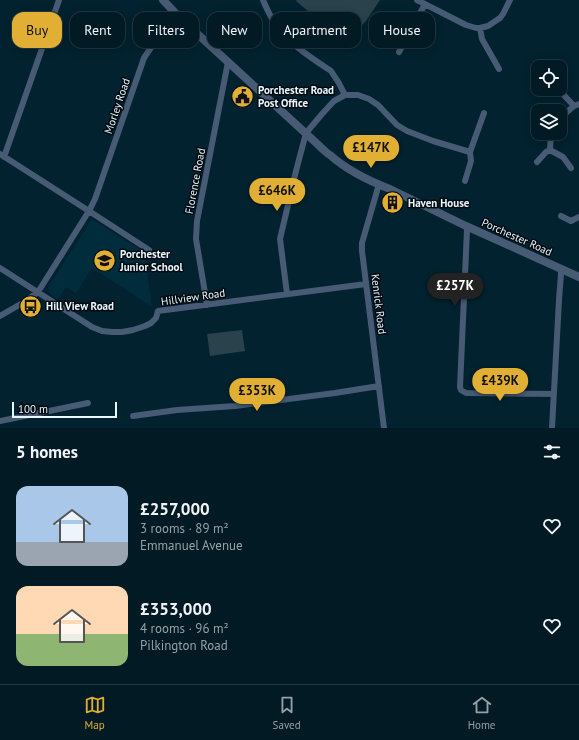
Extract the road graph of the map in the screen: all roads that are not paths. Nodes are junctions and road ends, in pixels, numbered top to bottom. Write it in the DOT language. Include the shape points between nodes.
graph roads {
  1 [pos="59,0"];
  2 [pos="162,0"];
  3 [pos="264,0"];
  4 [pos="417,0"];
  5 [pos="510,0"];
  6 [pos="425,4"];
  7 [pos="174,12"];
  8 [pos="480,28"];
  9 [pos="199,35"];
  10 [pos="151,48"];
  11 [pos="399,52"];
  12 [pos="228,62"];
  13 [pos="500,69"];
  14 [pos="345,95"];
  15 [pos="566,96"];
  16 [pos="576,105"];
  17 [pos="567,112"];
  18 [pos="484,113"];
  19 [pos="306,133"];
  20 [pos="551,140"];
  21 [pos="550,150"];
  22 [pos="470,152"];
  23 [pos="2,155"];
  24 [pos="538,162"];
  25 [pos="571,168"];
  26 [pos="465,181"];
  27 [pos="379,184"];
  28 [pos="89,211"];
  29 [pos="561,216"];
  30 [pos="579,217"];
  31 [pos="466,226"];
  32 [pos="149,250"];
  33 [pos="0,268"];
  34 [pos="561,269"];
  35 [pos="579,277"];
  36 [pos="366,284"];
  37 [pos="38,292"];
  38 [pos="287,294"];
  39 [pos="207,305"];
  40 [pos="0,316"];
  41 [pos="379,386"];
  42 [pos="554,394"];
  43 [pos="88,403"];
  44 [pos="132,416"];
  45 [pos="0,421"];
  46 [pos="384,428"];
  47 [pos="552,428"];
  1 -- 23 [label="street"];
  2 -- 7 [label="street, Porchester Road"];
  3 -- 14 [label="street" via="279,30 331,71"];
  4 -- 6 [label="street"];
  5 -- 8 [label="street" via="500,18"];
  6 -- 8 [label="street" via="466,25"];
  6 -- 11 [label="street"];
  8 -- 13 [label="street" via="482,39"];
  9 -- 12 [label="street, Porchester Road"];
  10 -- 28 [label="street, Morley Road" via="144,58"];
  12 -- 19 [label="street, Porchester Road"];
  12 -- 39 [label="street, Florence Road" via="197,221 196,240"];
  14 -- 19 [label="street" via="334,101"];
  14 -- 22 [label="street" via="358,95 378,105 407,131"];
  15 -- 16 [label="street"];
  16 -- 17 [label="street"];
  18 -- 22 [label="street"];
  19 -- 27 [label="street, Porchester Road" via="344,166"];
  19 -- 38 [label="street" via="280,239"];
  20 -- 21 [label="street"];
  21 -- 24 [label="street"];
  21 -- 25 [label="street" via="563,157"];
  22 -- 26 [label="street" via="471,161"];
  23 -- 28 [label="street"];
  27 -- 31 [label="street, Porchester Road"];
  27 -- 36 [label="street, Kenrick Road" via="362,243"];
  28 -- 32 [label="street"];
  28 -- 37 [label="street, Morley Road"];
  29 -- 30 [label="street" via="571,221"];
  31 -- 34 [label="street, Porchester Road"];
  31 -- 42 [label="street" via="461,390 466,393"];
  33 -- 37 [label="street, Hillview Road"];
  34 -- 35 [label="street, Porchester Road"];
  34 -- 42 [label="street"];
  36 -- 38 [label="street, Hillview Road"];
  36 -- 41 [label="street, Kenrick Road"];
  37 -- 39 [label="street, Hillview Road" via="92,327 112,332 145,326 156,318 158,311"];
  37 -- 40 [label="street"];
  38 -- 39 [label="street, Hillview Road"];
  41 -- 44 [label="street" via="235,406"];
  41 -- 46 [label="street, Kenrick Road"];
  42 -- 47 [label="street"];
  43 -- 45 [label="street"];
}
